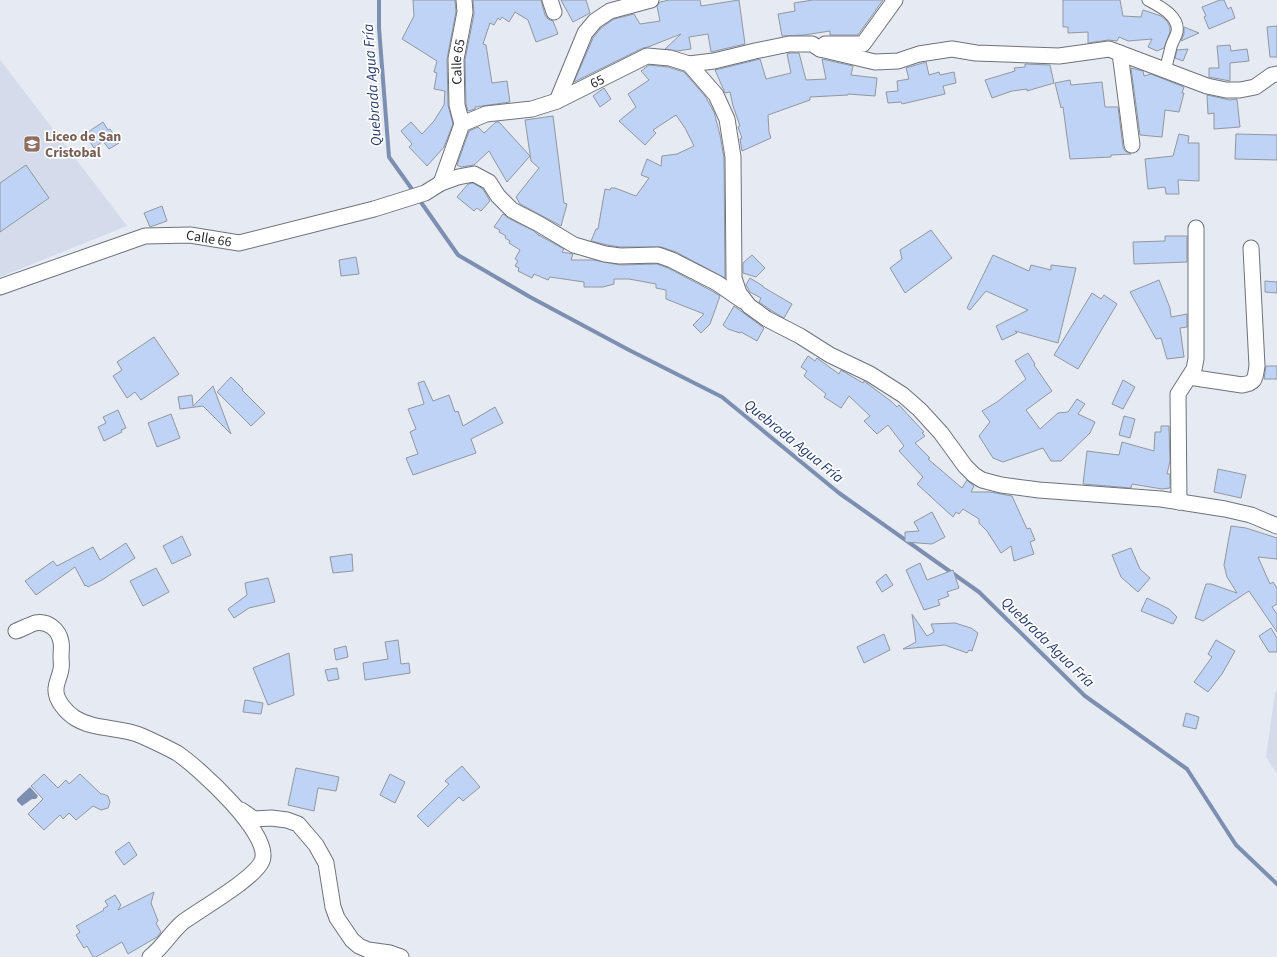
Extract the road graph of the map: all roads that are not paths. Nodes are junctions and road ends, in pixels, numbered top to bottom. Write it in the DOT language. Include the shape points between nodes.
graph roads {
  1 [pos="464,0"];
  2 [pos="651,0"];
  3 [pos="895,0"];
  4 [pos="1148,0"];
  5 [pos="820,49"];
  6 [pos="1120,53"];
  7 [pos="689,64"];
  8 [pos="1165,71"];
  9 [pos="1277,74"];
  10 [pos="557,101"];
  11 [pos="462,124"];
  12 [pos="1132,145"];
  13 [pos="441,183"];
  14 [pos="1196,228"];
  15 [pos="1251,248"];
  16 [pos="0,287"];
  17 [pos="749,306"];
  18 [pos="1188,377"];
  19 [pos="1179,502"];
  20 [pos="1277,526"];
  21 [pos="16,631"];
  22 [pos="233,805"];
  23 [pos="150,957"];
  24 [pos="401,957"];
  1 -- 11 [label="street, Calle 65" via="465,12 456,58 457,105"];
  2 -- 10 [label="street" via="610,11 595,21 585,33"];
  3 -- 5 [label="street" via="863,44 825,44"];
  4 -- 8 [label="street" via="1167,12 1177,26"];
  5 -- 6 [label="street" via="875,62 898,61 919,54 952,49 1032,56 1059,56 1109,49"];
  5 -- 7 [label="street" via="812,44 789,44"];
  6 -- 8 [label="street"];
  6 -- 12 [label="street"];
  7 -- 10 [label="street, 65" via="670,58 647,56"];
  7 -- 17 [label="street" via="716,95 727,119 733,157 734,278 739,293"];
  8 -- 9 [label="street" via="1226,90 1255,87 1272,74"];
  10 -- 11 [label="street, 65" via="532,109 486,114"];
  11 -- 13 [label="street"];
  13 -- 16 [label="street, Calle 66" via="425,193 374,209 239,243 190,235 145,236"];
  13 -- 17 [label="street, Calle 66" via="474,174 489,182 512,210 574,245 620,256 658,255 717,283"];
  14 -- 18 [label="street" via="1196,359 1194,369"];
  15 -- 18 [label="street" via="1257,366 1255,379 1249,384 1242,385"];
  17 -- 19 [label="street, Calle 66" via="830,356 870,374 904,395 941,433 965,466 982,480 1039,490"];
  18 -- 19 [label="street" via="1178,394"];
  19 -- 20 [label="street, Calle 66" via="1251,515"];
  21 -- 22 [label="street" via="36,623 47,624 59,634 62,643 62,668 55,690 61,706 74,718 88,725 141,735 177,754 204,774"];
  22 -- 23 [label="street" via="256,834 263,859 256,870 239,884 182,923"];
  22 -- 24 [label="street" via="254,819 271,818 298,824 316,845 326,863 333,907 337,918 352,940 368,950"];
}
